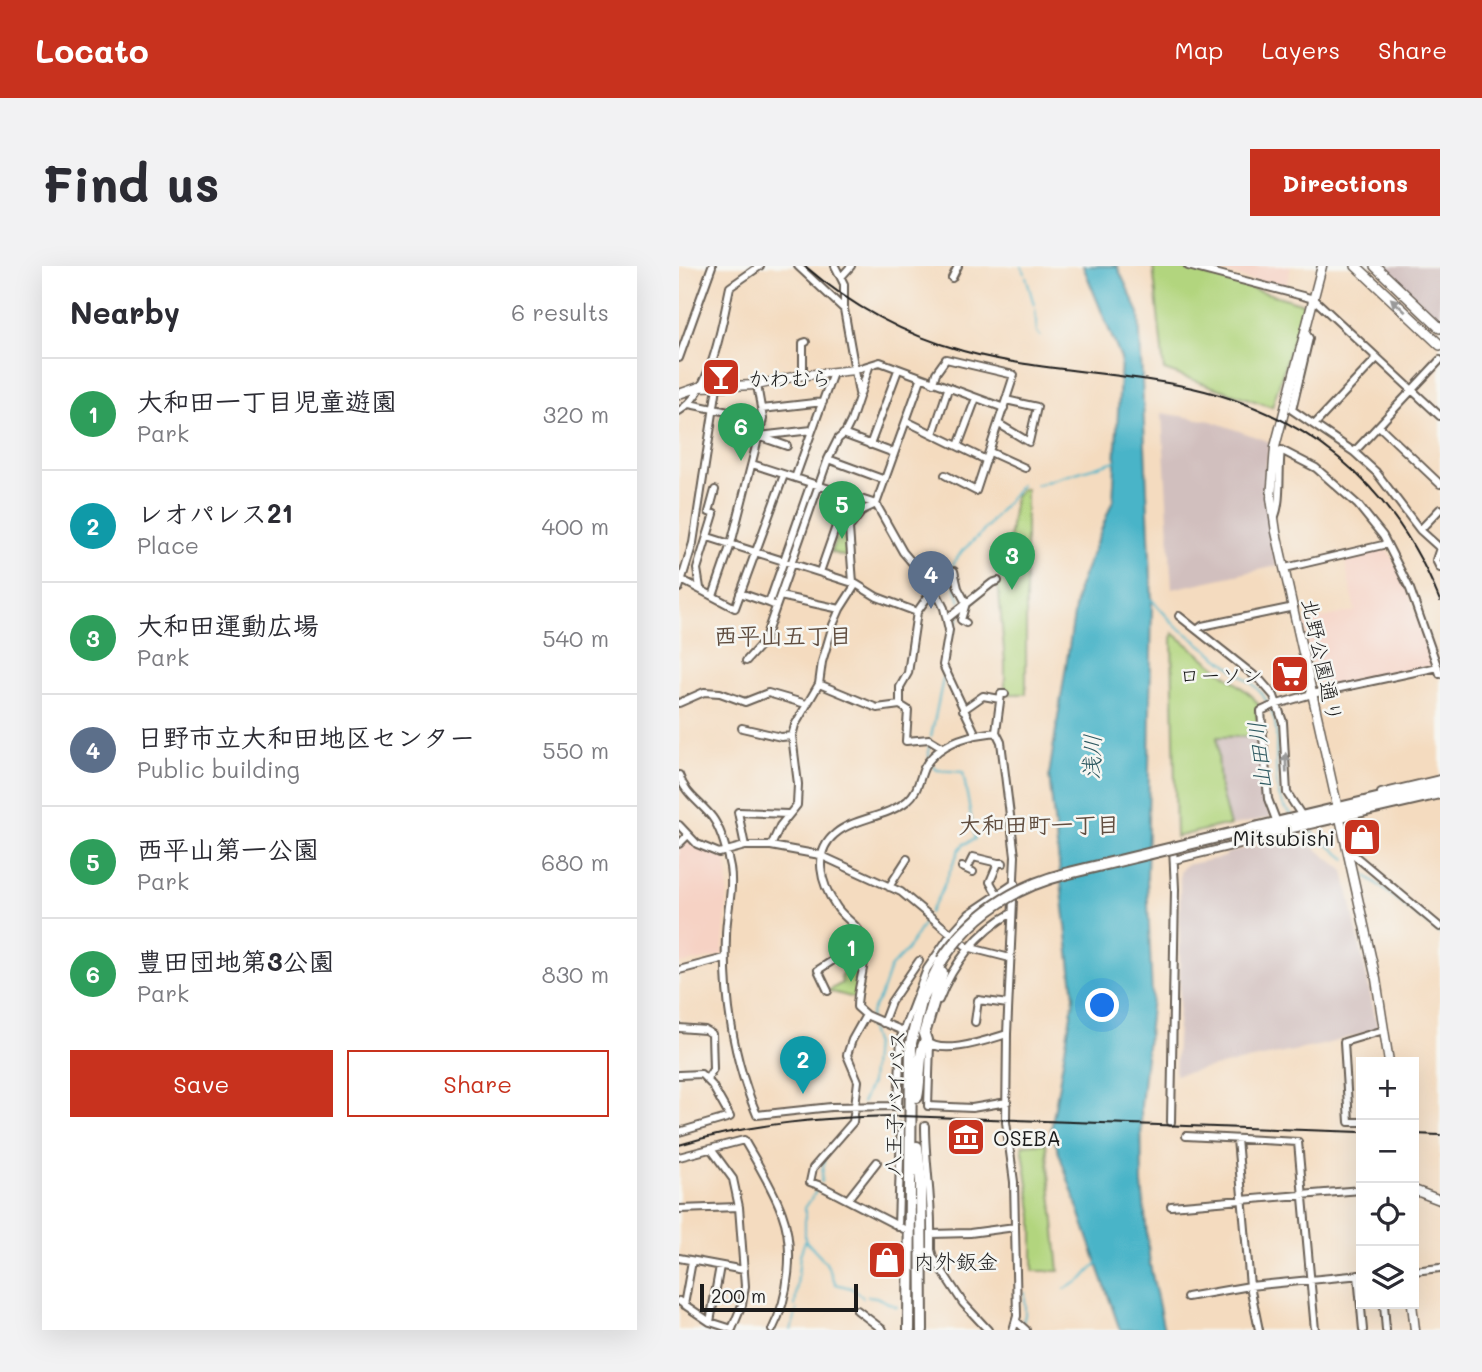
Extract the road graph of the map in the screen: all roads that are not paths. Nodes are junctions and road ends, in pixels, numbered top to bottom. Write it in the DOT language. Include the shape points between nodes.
graph roads {
  1 [pos="712,266"];
  2 [pos="760,266"];
  3 [pos="798,266"];
  4 [pos="835,266"];
  5 [pos="851,266"];
  6 [pos="958,266"];
  7 [pos="1188,266"];
  8 [pos="1322,266"];
  9 [pos="1356,266"];
  10 [pos="1374,266"];
  11 [pos="842,276"];
  12 [pos="952,278"];
  13 [pos="1314,299"];
  14 [pos="844,309"];
  15 [pos="1440,328"];
  16 [pos="1305,332"];
  17 [pos="806,342"];
  18 [pos="1440,345"];
  19 [pos="679,358"];
  20 [pos="1377,358"];
  21 [pos="1440,360"];
  22 [pos="869,367"];
  23 [pos="898,369"];
  24 [pos="854,370"];
  25 [pos="833,373"];
  26 [pos="803,376"];
  27 [pos="921,379"];
  28 [pos="933,383"];
  29 [pos="757,384"];
  30 [pos="699,387"];
  31 [pos="717,387"];
  32 [pos="948,388"];
  33 [pos="1412,390"];
  34 [pos="679,394"];
  35 [pos="859,394"];
  36 [pos="976,398"];
  37 [pos="1006,400"];
  38 [pos="823,402"];
  39 [pos="689,404"];
  40 [pos="1004,408"];
  41 [pos="714,409"];
  42 [pos="762,409"];
  43 [pos="679,411"];
  44 [pos="1440,416"];
  45 [pos="763,419"];
  46 [pos="906,421"];
  47 [pos="1315,424"];
  48 [pos="999,425"];
  49 [pos="1379,426"];
  50 [pos="813,430"];
  51 [pos="843,434"];
  52 [pos="933,434"];
  53 [pos="759,436"];
  54 [pos="870,444"];
  55 [pos="787,446"];
  56 [pos="958,446"];
  57 [pos="990,452"];
  58 [pos="1354,452"];
  59 [pos="894,453"];
  60 [pos="828,459"];
  61 [pos="986,460"];
  62 [pos="752,464"];
  63 [pos="1025,468"];
  64 [pos="784,475"];
  65 [pos="945,475"];
  66 [pos="795,478"];
  67 [pos="885,480"];
  68 [pos="811,483"];
  69 [pos="1440,484"];
  70 [pos="820,486"];
  71 [pos="715,490"];
  72 [pos="847,495"];
  73 [pos="876,504"];
  74 [pos="697,509"];
  75 [pos="1440,509"];
  76 [pos="709,512"];
  77 [pos="1274,518"];
  78 [pos="1420,530"];
  79 [pos="708,537"];
  80 [pos="731,544"];
  81 [pos="1387,544"];
  82 [pos="1440,549"];
  83 [pos="757,552"];
  84 [pos="783,561"];
  85 [pos="792,564"];
  86 [pos="1285,568"];
  87 [pos="1440,568"];
  88 [pos="954,571"];
  89 [pos="820,572"];
  90 [pos="682,580"];
  91 [pos="998,581"];
  92 [pos="855,584"];
  93 [pos="679,588"];
  94 [pos="934,588"];
  95 [pos="700,589"];
  96 [pos="740,593"];
  97 [pos="713,596"];
  98 [pos="780,596"];
  99 [pos="966,603"];
  100 [pos="773,605"];
  101 [pos="1294,607"];
  102 [pos="840,609"];
  103 [pos="917,612"];
  104 [pos="1179,616"];
  105 [pos="948,618"];
  106 [pos="966,623"];
  107 [pos="1197,630"];
  108 [pos="746,661"];
  109 [pos="1439,671"];
  110 [pos="819,684"];
  111 [pos="1312,694"];
  112 [pos="679,703"];
  113 [pos="806,704"];
  114 [pos="900,705"];
  115 [pos="1276,705"];
  116 [pos="963,710"];
  117 [pos="742,728"];
  118 [pos="996,732"];
  119 [pos="976,735"];
  120 [pos="792,736"];
  121 [pos="942,747"];
  122 [pos="679,775"];
  123 [pos="1440,779"];
  124 [pos="1440,784"];
  125 [pos="1440,795"];
  126 [pos="1367,801"];
  127 [pos="1385,806"];
  128 [pos="1339,812"];
  129 [pos="788,814"];
  130 [pos="1293,821"];
  131 [pos="679,825"];
  132 [pos="1261,831"];
  133 [pos="687,835"];
  134 [pos="679,844"];
  135 [pos="745,846"];
  136 [pos="771,846"];
  137 [pos="725,851"];
  138 [pos="1348,853"];
  139 [pos="820,855"];
  140 [pos="907,859"];
  141 [pos="1174,860"];
  142 [pos="968,869"];
  143 [pos="1015,883"];
  144 [pos="890,887"];
  145 [pos="997,894"];
  146 [pos="1012,913"];
  147 [pos="1440,927"];
  148 [pos="951,933"];
  149 [pos="863,941"];
  150 [pos="970,948"];
  151 [pos="725,958"];
  152 [pos="1010,958"];
  153 [pos="919,961"];
  154 [pos="944,966"];
  155 [pos="679,970"];
  156 [pos="828,991"];
  157 [pos="1008,1003"];
  158 [pos="866,1015"];
  159 [pos="975,1022"];
  160 [pos="883,1023"];
  161 [pos="679,1028"];
  162 [pos="1384,1030"];
  163 [pos="908,1033"];
  164 [pos="1007,1034"];
  165 [pos="928,1042"];
  166 [pos="1388,1057"];
  167 [pos="679,1075"];
  168 [pos="708,1079"];
  169 [pos="917,1097"];
  170 [pos="1007,1102"];
  171 [pos="855,1105"];
  172 [pos="1171,1122"];
  173 [pos="1356,1122"];
  174 [pos="901,1126"];
  175 [pos="925,1126"];
  176 [pos="679,1132"];
  177 [pos="1186,1136"];
  178 [pos="1237,1139"];
  179 [pos="913,1146"];
  180 [pos="711,1149"];
  181 [pos="679,1157"];
  182 [pos="877,1162"];
  183 [pos="1356,1189"];
  184 [pos="1419,1192"];
  185 [pos="1304,1194"];
  186 [pos="848,1199"];
  187 [pos="1242,1199"];
  188 [pos="1440,1200"];
  189 [pos="1171,1206"];
  190 [pos="739,1207"];
  191 [pos="679,1209"];
  192 [pos="1015,1227"];
  193 [pos="901,1228"];
  194 [pos="931,1234"];
  195 [pos="926,1251"];
  196 [pos="679,1258"];
  197 [pos="692,1261"];
  198 [pos="720,1266"];
  199 [pos="1440,1268"];
  200 [pos="744,1270"];
  201 [pos="1419,1270"];
  202 [pos="1356,1275"];
  203 [pos="1311,1280"];
  204 [pos="1250,1286"];
  205 [pos="1187,1297"];
  206 [pos="682,1303"];
  207 [pos="1362,1309"];
  208 [pos="1384,1309"];
  209 [pos="1413,1309"];
  210 [pos="857,1310"];
  211 [pos="710,1322"];
  212 [pos="1017,1322"];
  213 [pos="772,1330"];
  214 [pos="884,1330"];
  215 [pos="904,1330"];
  216 [pos="909,1330"];
  217 [pos="916,1330"];
  218 [pos="922,1330"];
  219 [pos="988,1330"];
  220 [pos="1013,1330"];
  221 [pos="1026,1330"];
  222 [pos="1259,1330"];
  223 [pos="1315,1330"];
  224 [pos="1363,1330"];
  225 [pos="1386,1330"];
  226 [pos="1415,1330"];
  1 -- 19 [label="street"];
  2 -- 30 [label="street" via="730,287 714,359"];
  3 -- 14 [label="street"];
  4 -- 11 [label="street"];
  5 -- 11 [label="street"];
  6 -- 12 [label="street"];
  7 -- 13 [label="street"];
  8 -- 13 [label="street, 北野公園通り"];
  18 -- 9 [label="main road, one-way"];
  10 -- 15 [label="main road"];
  11 -- 14 [label="street"];
  13 -- 16 [label="street, 北野公園通り"];
  13 -- 20 [label="street"];
  14 -- 24 [label="street"];
  16 -- 47 [label="street" via="1309,338 1291,407"];
  16 -- 77 [label="street, 北野公園通り" via="1275,447"];
  17 -- 26 [label="street"];
  20 -- 33 [label="street"];
  20 -- 47 [label="street"];
  21 -- 33 [label="street"];
  22 -- 23 [label="street" via="880,362"];
  22 -- 24 [label="street"];
  22 -- 35 [label="street"];
  23 -- 27 [label="street"];
  23 -- 54 [label="street"];
  24 -- 25 [label="street"];
  24 -- 35 [label="street"];
  25 -- 26 [label="street"];
  25 -- 38 [label="street"];
  26 -- 29 [label="street"];
  27 -- 28 [label="street"];
  27 -- 46 [label="street"];
  28 -- 32 [label="street"];
  28 -- 37 [label="street" via="946,359 963,361 1014,375"];
  29 -- 31 [label="street"];
  29 -- 42 [label="street"];
  30 -- 31 [label="street"];
  30 -- 34 [label="street"];
  30 -- 39 [label="street"];
  31 -- 41 [label="street"];
  32 -- 36 [label="street"];
  32 -- 52 [label="street"];
  33 -- 44 [label="street"];
  33 -- 49 [label="street"];
  35 -- 51 [label="street"];
  36 -- 40 [label="street"];
  36 -- 56 [label="street"];
  37 -- 40 [label="street"];
  37 -- 48 [label="street" via="1037,407 1029,442"];
  38 -- 42 [label="street"];
  38 -- 50 [label="street"];
  39 -- 41 [label="street"];
  39 -- 43 [label="street"];
  40 -- 48 [label="street"];
  41 -- 45 [label="street"];
  41 -- 74 [label="street"];
  42 -- 45 [label="street"];
  45 -- 53 [label="street"];
  46 -- 52 [label="street"];
  46 -- 59 [label="street"];
  47 -- 58 [label="street"];
  48 -- 57 [label="street"];
  49 -- 58 [label="street"];
  49 -- 69 [label="street"];
  50 -- 53 [label="street"];
  50 -- 66 [label="street"];
  51 -- 54 [label="street"];
  51 -- 60 [label="street"];
  52 -- 56 [label="street"];
  53 -- 55 [label="street"];
  53 -- 62 [label="street"];
  54 -- 59 [label="street"];
  56 -- 61 [label="street"];
  57 -- 61 [label="street"];
  57 -- 63 [label="street"];
  58 -- 78 [label="street" via="1392,491"];
  59 -- 67 [label="street"];
  60 -- 67 [label="street"];
  60 -- 70 [label="street"];
  61 -- 65 [label="street" via="976,491"];
  62 -- 64 [label="street"];
  62 -- 80 [label="street"];
  64 -- 66 [label="street"];
  64 -- 83 [label="street"];
  66 -- 68 [label="street"];
  67 -- 73 [label="street"];
  68 -- 70 [label="street"];
  68 -- 84 [label="street"];
  70 -- 72 [label="street"];
  70 -- 85 [label="street"];
  71 -- 76 [label="street"];
  72 -- 73 [label="street"];
  72 -- 89 [label="street"];
  73 -- 92 [label="street" via="863,510 849,527"];
  73 -- 94 [label="street" via="904,552"];
  74 -- 76 [label="street"];
  74 -- 90 [label="street"];
  75 -- 78 [label="street"];
  76 -- 79 [label="street" via="714,514"];
  77 -- 81 [label="street" via="1279,505 1281,450 1316,468 1358,505"];
  77 -- 86 [label="street, 北野公園通り"];
  78 -- 82 [label="street"];
  79 -- 80 [label="street"];
  79 -- 95 [label="street" via="697,569"];
  80 -- 83 [label="street"];
  80 -- 97 [label="street"];
  81 -- 86 [label="street"];
  81 -- 109 [label="street" via="1410,589"];
  82 -- 87 [label="street" via="1436,559"];
  83 -- 84 [label="street"];
  83 -- 96 [label="street"];
  84 -- 85 [label="street"];
  84 -- 100 [label="street"];
  85 -- 89 [label="street"];
  85 -- 98 [label="street"];
  86 -- 101 [label="street, 北野公園通り"];
  88 -- 99 [label="street"];
  89 -- 92 [label="street"];
  90 -- 93 [label="street"];
  90 -- 95 [label="street"];
  91 -- 99 [label="street"];
  92 -- 102 [label="street"];
  92 -- 103 [label="street"];
  94 -- 103 [label="street"];
  94 -- 105 [label="street"];
  95 -- 97 [label="street"];
  96 -- 97 [label="street" via="735,608"];
  96 -- 100 [label="street"];
  98 -- 100 [label="street"];
  98 -- 102 [label="street"];
  99 -- 105 [label="street"];
  99 -- 106 [label="street" via="961,620"];
  100 -- 108 [label="street" via="764,641"];
  101 -- 107 [label="street"];
  101 -- 111 [label="street, 北野公園通り"];
  102 -- 110 [label="street"];
  103 -- 114 [label="street"];
  104 -- 107 [label="street"];
  105 -- 116 [label="street" via="943,665"];
  107 -- 115 [label="street" via="1261,681"];
  109 -- 111 [label="street"];
  110 -- 113 [label="street"];
  110 -- 114 [label="street" via="877,708"];
  111 -- 115 [label="street"];
  111 -- 128 [label="street, 北野公園通り"];
  112 -- 113 [label="street" via="704,692 745,702 768,692"];
  113 -- 120 [label="street"];
  114 -- 121 [label="street" via="908,710 906,741 929,739"];
  130 -- 115 [label="street, one-way" via="1285,732"];
  115 -- 130 [label="street" via="1261,714 1268,799"];
  116 -- 118 [label="street" via="983,696 1002,696"];
  116 -- 119 [label="street"];
  117 -- 120 [label="street"];
  118 -- 119 [label="street"];
  118 -- 143 [label="street" via="1001,741"];
  119 -- 121 [label="street"];
  120 -- 129 [label="street" via="799,795"];
  121 -- 139 [label="street" via="925,766 915,794 888,813 843,828"];
  122 -- 137 [label="street" via="712,817"];
  123 -- 126 [label="street" via="1380,793"];
  124 -- 126 [label="highway, 八王子バイパス"];
  125 -- 127 [label="highway, 八王子バイパス"];
  125 -- 127 [label="street" via="1402,807"];
  126 -- 128 [label="highway, 八王子バイパス"];
  127 -- 128 [label="highway, 八王子バイパス"];
  128 -- 130 [label="highway, 八王子バイパス"];
  128 -- 138 [label="street, 北野公園通り"];
  129 -- 135 [label="street" via="738,812"];
  129 -- 136 [label="street"];
  130 -- 132 [label="highway, 八王子バイパス"];
  130 -- 132 [label="highway, 八王子バイパス"];
  130 -- 141 [label="street" via="1286,832"];
  130 -- 141 [label="street" via="1266,821 1173,843"];
  131 -- 133 [label="street"];
  132 -- 154 [label="highway, 八王子バイパス" via="1037,890 986,921"];
  133 -- 134 [label="street"];
  133 -- 137 [label="street" via="710,850"];
  135 -- 136 [label="street"];
  135 -- 137 [label="street"];
  136 -- 139 [label="street"];
  137 -- 151 [label="street" via="732,900"];
  138 -- 147 [label="street"];
  138 -- 162 [label="street, 北野公園通り"];
  139 -- 144 [label="street"];
  139 -- 149 [label="street" via="835,906 858,928"];
  140 -- 144 [label="street"];
  141 -- 172 [label="street"];
  142 -- 145 [label="street" via="973,857 1001,863 990,882"];
  143 -- 145 [label="street"];
  143 -- 146 [label="street"];
  144 -- 148 [label="street"];
  145 -- 148 [label="street"];
  146 -- 150 [label="street"];
  146 -- 152 [label="street"];
  148 -- 150 [label="street"];
  148 -- 163 [label="street" via="922,978"];
  149 -- 156 [label="street" via="818,970"];
  149 -- 158 [label="street" via="857,1007"];
  150 -- 152 [label="street"];
  150 -- 165 [label="street" via="945,986"];
  151 -- 155 [label="street"];
  151 -- 171 [label="street" via="736,1055 757,1115"];
  152 -- 157 [label="street"];
  153 -- 160 [label="street" via="891,1002"];
  154 -- 163 [label="highway, 八王子バイパス" via="924,995"];
  154 -- 165 [label="highway" via="927,1019 924,1034"];
  154 -- 169 [label="highway, 八王子バイパス" via="921,1030"];
  157 -- 159 [label="street" via="978,1000"];
  157 -- 164 [label="street"];
  158 -- 160 [label="street"];
  158 -- 171 [label="street" via="847,1055 858,1081"];
  160 -- 163 [label="street"];
  161 -- 168 [label="street" via="712,1034 713,1069"];
  162 -- 166 [label="street, 北野公園通り"];
  162 -- 173 [label="street" via="1344,1042 1349,1122"];
  163 -- 171 [label="street" via="898,1061 898,1106"];
  163 -- 179 [label="highway, 八王子バイパス"];
  164 -- 165 [label="street" via="943,1049"];
  164 -- 170 [label="street"];
  165 -- 169 [label="highway" via="922,1048"];
  165 -- 170 [label="street" via="928,1106 972,1108"];
  167 -- 168 [label="street" via="701,1074"];
  168 -- 176 [label="street" via="730,1117"];
  169 -- 179 [label="highway, 八王子バイパス"];
  170 -- 192 [label="street"];
  171 -- 186 [label="street" via="853,1122 813,1168 810,1182"];
  174 -- 193 [label="street"];
  175 -- 194 [label="street"];
  177 -- 178 [label="street"];
  178 -- 185 [label="street" via="1299,1142"];
  178 -- 187 [label="street"];
  179 -- 193 [label="highway"];
  179 -- 195 [label="highway" via="921,1181"];
  179 -- 216 [label="highway, 八王子バイパス"];
  179 -- 217 [label="highway, 八王子バイパス"];
  180 -- 181 [label="street"];
  180 -- 190 [label="street" via="733,1180"];
  180 -- 213 [label="street" via="744,1140 782,1212 788,1261 781,1312"];
  182 -- 186 [label="street"];
  183 -- 185 [label="street"];
  184 -- 188 [label="street"];
  185 -- 187 [label="street"];
  185 -- 203 [label="street"];
  186 -- 193 [label="street"];
  187 -- 189 [label="street"];
  187 -- 204 [label="street"];
  190 -- 191 [label="street"];
  190 -- 200 [label="street"];
  192 -- 194 [label="street"];
  192 -- 212 [label="street"];
  193 -- 215 [label="highway"];
  194 -- 195 [label="street"];
  195 -- 218 [label="highway"];
  195 -- 219 [label="street"];
  196 -- 197 [label="street"];
  197 -- 198 [label="street"];
  197 -- 206 [label="street"];
  198 -- 200 [label="street"];
  198 -- 211 [label="street"];
  199 -- 201 [label="street"];
  200 -- 211 [label="street" via="744,1295 733,1329"];
  202 -- 203 [label="street"];
  203 -- 204 [label="street"];
  203 -- 223 [label="street"];
  204 -- 205 [label="street"];
  204 -- 222 [label="street"];
  206 -- 211 [label="street"];
  207 -- 224 [label="street"];
  208 -- 225 [label="street"];
  209 -- 226 [label="street"];
  210 -- 214 [label="street"];
  212 -- 220 [label="street"];
  212 -- 221 [label="street"];
}
